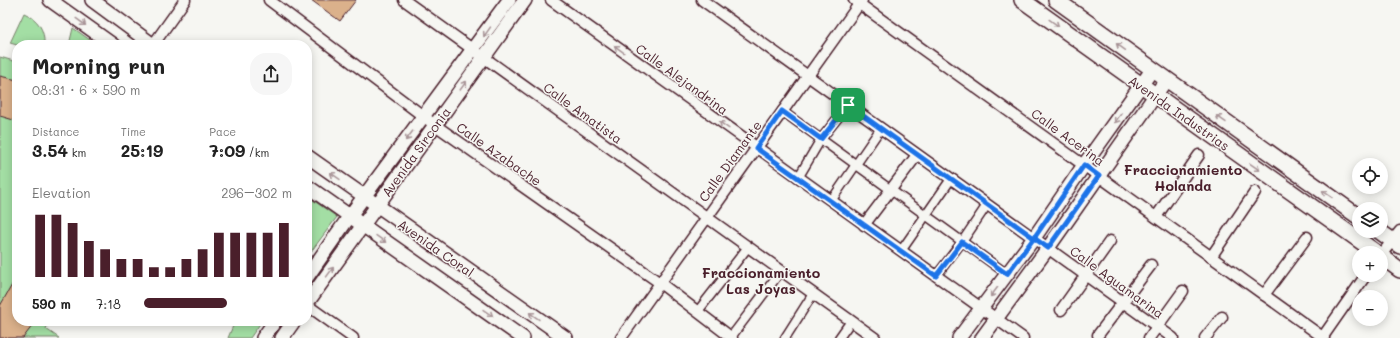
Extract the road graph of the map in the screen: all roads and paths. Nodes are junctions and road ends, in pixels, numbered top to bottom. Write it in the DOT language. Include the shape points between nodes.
graph roads {
  1 [pos="50,0"];
  2 [pos="92,0"];
  3 [pos="185,0"];
  4 [pos="269,0"];
  5 [pos="404,0"];
  6 [pos="509,0"];
  7 [pos="525,0"];
  8 [pos="551,0"];
  9 [pos="702,0"];
  10 [pos="1022,0"];
  11 [pos="1056,0"];
  12 [pos="858,1"];
  13 [pos="106,40"];
  14 [pos="146,40"];
  15 [pos="157,40"];
  16 [pos="479,54"];
  17 [pos="1152,70"];
  18 [pos="808,76"];
  19 [pos="1166,80"];
  20 [pos="1140,86"];
  21 [pos="1155,96"];
  22 [pos="848,105"];
  23 [pos="782,111"];
  24 [pos="424,116"];
  25 [pos="435,125"];
  26 [pos="881,128"];
  27 [pos="821,139"];
  28 [pos="756,148"];
  29 [pos="917,155"];
  30 [pos="1199,155"];
  31 [pos="312,160"];
  32 [pos="857,165"];
  33 [pos="1084,165"];
  34 [pos="1099,176"];
  35 [pos="798,178"];
  36 [pos="951,179"];
  37 [pos="312,190"];
  38 [pos="892,190"];
  39 [pos="1255,192"];
  40 [pos="364,197"];
  41 [pos="831,201"];
  42 [pos="987,205"];
  43 [pos="377,206"];
  44 [pos="1352,212"];
  45 [pos="349,216"];
  46 [pos="926,216"];
  47 [pos="706,217"];
  48 [pos="1156,217"];
  49 [pos="864,225"];
  50 [pos="363,226"];
  51 [pos="1388,235"];
  52 [pos="1307,237"];
  53 [pos="1034,238"];
  54 [pos="1398,239"];
  55 [pos="1110,241"];
  56 [pos="962,242"];
  57 [pos="1367,246"];
  58 [pos="748,247"];
  59 [pos="1048,248"];
  60 [pos="1388,248"];
  61 [pos="901,251"];
  62 [pos="1211,256"];
  63 [pos="1388,261"];
  64 [pos="1151,265"];
  65 [pos="312,269"];
  66 [pos="1400,270"];
  67 [pos="781,271"];
  68 [pos="1007,274"];
  69 [pos="936,276"];
  70 [pos="1086,276"];
  71 [pos="1361,282"];
  72 [pos="660,283"];
  73 [pos="1182,291"];
  74 [pos="813,294"];
  75 [pos="1264,295"];
  76 [pos="312,297"];
  77 [pos="1123,302"];
  78 [pos="312,308"];
  79 [pos="981,308"];
  80 [pos="1061,310"];
  81 [pos="698,311"];
  82 [pos="1222,317"];
  83 [pos="996,319"];
  84 [pos="851,321"];
  85 [pos="271,326"];
  86 [pos="290,326"];
  87 [pos="1158,327"];
  88 [pos="1098,335"];
  89 [pos="263,338"];
  90 [pos="282,338"];
  91 [pos="353,338"];
  92 [pos="523,338"];
  93 [pos="566,338"];
  94 [pos="620,338"];
  95 [pos="732,338"];
  96 [pos="785,338"];
  97 [pos="838,338"];
  98 [pos="875,338"];
  99 [pos="959,338"];
  100 [pos="982,338"];
  101 [pos="1023,338"];
  102 [pos="1149,338"];
  103 [pos="1173,338"];
  104 [pos="1205,338"];
  105 [pos="1323,338"];
  1 -- 13 [label="street, one-way"];
  2 -- 14 [label="street"];
  3 -- 15 [label="street"];
  4 -- 24 [label="street, Calle Azabache"];
  5 -- 16 [label="street, Calle Amatista"];
  6 -- 16 [label="street, Avenida Sirconia, one-way"];
  7 -- 16 [label="street, Avenida Sirconia"];
  28 -- 8 [label="street, Calle Alejandrina, one-way"];
  9 -- 18 [label="street, Calle Aguamarina"];
  10 -- 20 [label="main road, Avenida Industrias, one-way"];
  17 -- 11 [label="main road, Avenida Industrias, one-way"];
  12 -- 18 [label="street, Calle Diamante"];
  12 -- 33 [label="street, Calle Acerina"];
  16 -- 24 [label="street, Avenida Sirconia"];
  25 -- 16 [label="street, Avenida Sirconia, one-way"];
  16 -- 47 [label="street, Calle Amatista"];
  17 -- 19 [label="main road, Avenida Industrias"];
  17 -- 20 [label="street"];
  18 -- 22 [label="street, Calle Aguamarina"];
  18 -- 23 [label="street, Calle Diamante"];
  19 -- 21 [label="street"];
  44 -- 19 [label="main road, Avenida Industrias, one-way"];
  20 -- 21 [label="main road, Avenida Industrias"];
  20 -- 33 [label="street, one-way"];
  21 -- 34 [label="street"];
  21 -- 57 [label="main road, Avenida Industrias, one-way"];
  22 -- 26 [label="street, Calle Aguamarina"];
  22 -- 27 [label="street"];
  23 -- 27 [label="street"];
  23 -- 28 [label="street, Calle Diamante"];
  24 -- 25 [label="street, Calle Azabache"];
  24 -- 40 [label="street, Avenida Sirconia, one-way"];
  25 -- 43 [label="street, Avenida Sirconia"];
  25 -- 72 [label="street, Calle Azabache"];
  26 -- 29 [label="street, Calle Aguamarina"];
  26 -- 32 [label="street"];
  27 -- 32 [label="street"];
  27 -- 35 [label="street"];
  28 -- 35 [label="street, Calle Alejandrina"];
  28 -- 47 [label="street, Calle Diamante"];
  29 -- 36 [label="street, Calle Aguamarina"];
  29 -- 38 [label="street"];
  30 -- 48 [label="street"];
  40 -- 31 [label="street, Avenida Coral, one-way"];
  32 -- 38 [label="street"];
  32 -- 41 [label="street"];
  33 -- 34 [label="street, Calle Acerina"];
  33 -- 53 [label="street"];
  34 -- 48 [label="street, Calle Acerina"];
  34 -- 59 [label="street"];
  35 -- 41 [label="street, Calle Alejandrina"];
  36 -- 42 [label="street, Calle Aguamarina"];
  36 -- 46 [label="street"];
  37 -- 45 [label="street, Avenida Coral"];
  38 -- 46 [label="street"];
  38 -- 49 [label="street"];
  39 -- 62 [label="street"];
  40 -- 43 [label="street, Avenida Coral"];
  40 -- 45 [label="street, Avenida Sirconia"];
  41 -- 49 [label="street, Calle Alejandrina"];
  42 -- 53 [label="street, Calle Aguamarina"];
  42 -- 56 [label="street"];
  43 -- 50 [label="street, Avenida Sirconia"];
  93 -- 43 [label="street, Avenida Coral, one-way"];
  45 -- 50 [label="street, Avenida Coral"];
  45 -- 65 [label="street, Avenida Sirconia"];
  46 -- 56 [label="street"];
  46 -- 61 [label="street"];
  47 -- 58 [label="street, Calle Amatista"];
  47 -- 72 [label="street, Calle Diamante"];
  48 -- 62 [label="street, Calle Acerina"];
  49 -- 61 [label="street, Calle Alejandrina"];
  76 -- 50 [label="street, Avenida Sirconia, one-way"];
  50 -- 92 [label="street, Avenida Coral, one-way"];
  51 -- 54 [label="main road"];
  52 -- 75 [label="street"];
  53 -- 59 [label="street, Calle Aguamarina"];
  53 -- 68 [label="street"];
  54 -- 60 [label="street"];
  55 -- 70 [label="street"];
  56 -- 68 [label="street"];
  56 -- 69 [label="street"];
  58 -- 67 [label="street, Calle Amatista"];
  58 -- 81 [label="street"];
  59 -- 70 [label="street, Calle Aguamarina"];
  59 -- 83 [label="street"];
  61 -- 69 [label="street, Calle Alejandrina"];
  62 -- 75 [label="street, Calle Acerina"];
  63 -- 66 [label="main road"];
  64 -- 77 [label="street"];
  67 -- 74 [label="street, Calle Amatista"];
  67 -- 95 [label="street, Calle Azabache"];
  68 -- 79 [label="street, one-way"];
  69 -- 79 [label="street, Calle Alejandrina"];
  70 -- 77 [label="street, Calle Aguamarina"];
  70 -- 80 [label="street"];
  71 -- 105 [label="street"];
  72 -- 81 [label="street, Calle Azabache"];
  72 -- 94 [label="street, Calle Diamante"];
  73 -- 87 [label="street"];
  74 -- 84 [label="street, Calle Amatista"];
  74 -- 96 [label="street"];
  75 -- 105 [label="street, Calle Acerina"];
  77 -- 87 [label="street, Calle Aguamarina"];
  77 -- 88 [label="street"];
  78 -- 91 [label="street"];
  79 -- 83 [label="street, Calle Alejandrina"];
  79 -- 99 [label="street"];
  81 -- 95 [label="street, Calle Azabache"];
  82 -- 104 [label="street"];
  83 -- 100 [label="street"];
  83 -- 101 [label="street, Calle Alejandrina"];
  84 -- 97 [label="street"];
  84 -- 98 [label="street, Calle Amatista"];
  85 -- 89 [label="street"];
  86 -- 90 [label="street"];
  87 -- 102 [label="street"];
  87 -- 103 [label="street, Calle Aguamarina"];
}
